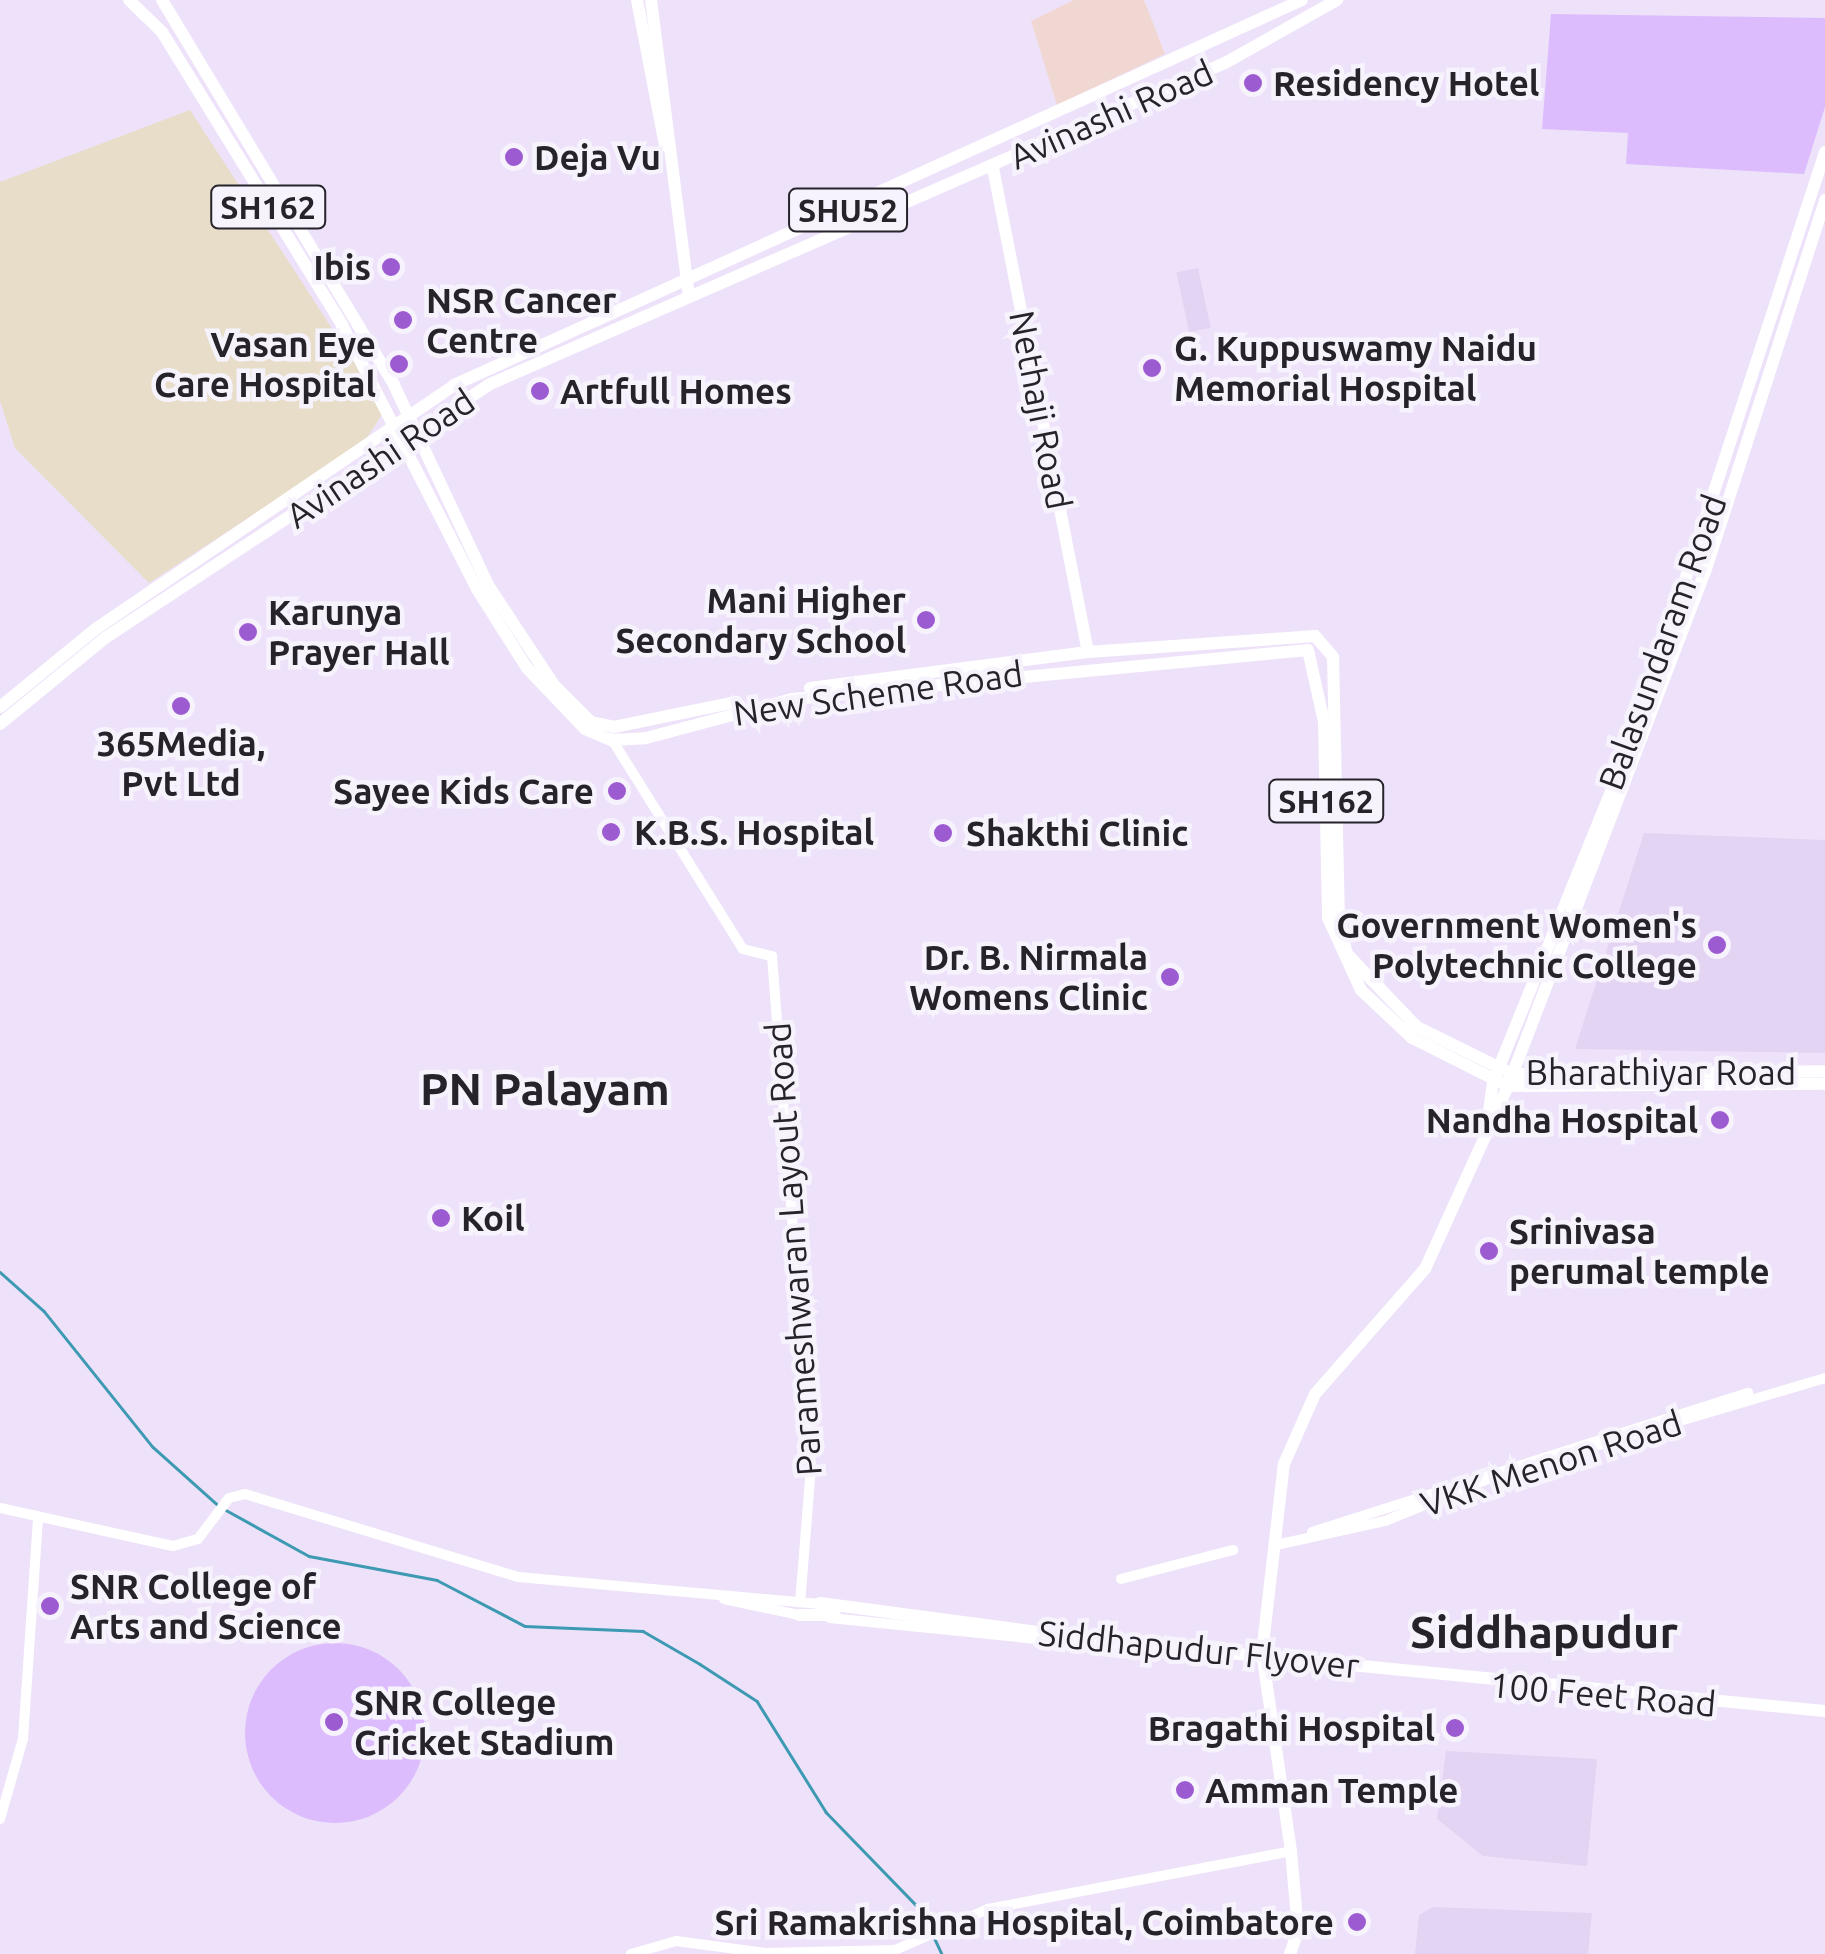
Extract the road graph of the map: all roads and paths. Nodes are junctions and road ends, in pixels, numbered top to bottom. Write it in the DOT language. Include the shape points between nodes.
graph roads {
  1 [pos="128,0"];
  2 [pos="162,0"];
  3 [pos="637,0"];
  4 [pos="651,0"];
  5 [pos="1302,0"];
  6 [pos="1338,0"];
  7 [pos="665,145"];
  8 [pos="1825,152"];
  9 [pos="993,168"];
  10 [pos="1825,200"];
  11 [pos="285,221"];
  12 [pos="689,275"];
  13 [pos="695,294"];
  14 [pos="410,414"];
  15 [pos="396,423"];
  16 [pos="419,432"];
  17 [pos="407,440"];
  18 [pos="311,483"];
  19 [pos="321,499"];
  20 [pos="1088,652"];
  21 [pos="0,707"];
  22 [pos="0,724"];
  23 [pos="612,734"];
  24 [pos="1825,1071"];
  25 [pos="1495,1077"];
  26 [pos="1510,1080"];
  27 [pos="1825,1084"];
  28 [pos="1487,1125"];
  29 [pos="1825,1375"];
  30 [pos="0,1508"];
  31 [pos="38,1518"];
  32 [pos="1276,1543"];
  33 [pos="1233,1550"];
  34 [pos="1121,1579"];
  35 [pos="820,1604"];
  36 [pos="799,1609"];
  37 [pos="842,1612"];
  38 [pos="1260,1658"];
  39 [pos="1825,1711"];
  40 [pos="0,1818"];
  41 [pos="1287,1851"];
  42 [pos="631,1954"];
  43 [pos="1282,1954"];
  44 [pos="1290,1954"];
  1 -- 11 [label="main road, SH162" via="162,32"];
  2 -- 11 [label="main road, SH162"];
  3 -- 7 [label="main road"];
  4 -- 7 [label="main road"];
  5 -- 12 [label="main road, Avinashi Road / SHU52" via="977,154"];
  6 -- 9 [label="main road, Avinashi Road / SHU52" via="1274,39"];
  7 -- 12 [label="main road"];
  8 -- 25 [label="main road, Balasundaram Road" via="1636,730"];
  9 -- 13 [label="main road, Avinashi Road / SHU52"];
  9 -- 20 [label="main road, Nethaji Road"];
  10 -- 26 [label="main road, Balasundaram Road" via="1706,569"];
  11 -- 14 [label="main road, SH162"];
  11 -- 15 [label="main road, SH162"];
  12 -- 13 [label="main road"];
  12 -- 14 [label="main road, Avinashi Road / SHU52" via="546,337"];
  13 -- 16 [label="main road, Avinashi Road / SHU52" via="488,385"];
  14 -- 15 [label="main road, Avinashi Road / SHU52"];
  14 -- 16 [label="main road, SH162"];
  15 -- 17 [label="main road"];
  15 -- 18 [label="main road, Avinashi Road / SHU52"];
  16 -- 17 [label="main road, Avinashi Road / SHU52"];
  16 -- 23 [label="main road, SH162" via="519,636 592,722"];
  17 -- 19 [label="main road, Avinashi Road / SHU52"];
  17 -- 23 [label="main road" via="477,590 527,668 585,729"];
  18 -- 19 [label="main road"];
  18 -- 21 [label="main road, Avinashi Road / SHU52" via="97,628"];
  19 -- 22 [label="main road, Avinashi Road / SHU52" via="105,638"];
  20 -- 23 [label="main road, New Scheme Road / SH162" via="854,681"];
  20 -- 25 [label="main road, SH162" via="1301,635 1330,644 1338,906 1348,954 1417,1027"];
  23 -- 25 [label="main road, New Scheme Road / SH162" via="793,699 1296,647 1312,654 1324,722 1328,918 1338,954 1370,1002 1412,1038"];
  23 -- 36 [label="street, Parameshwaran Layout Road" via="742,949 772,956 811,1467"];
  24 -- 26 [label="main road, Bharathiyar Road / SH162"];
  25 -- 26 [label="main road, SH162"];
  25 -- 28 [label="main road, Balasundaram Road"];
  26 -- 27 [label="main road, Bharathiyar Road / SH162"];
  26 -- 28 [label="main road, Balasundaram Road"];
  28 -- 32 [label="main road" via="1425,1270 1315,1394 1299,1424 1284,1464"];
  29 -- 32 [label="street, VKK Menon Road" via="1582,1440"];
  30 -- 31 [label="street"];
  31 -- 36 [label="street" via="173,1546 198,1539 227,1502 244,1494 518,1576"];
  31 -- 40 [label="street" via="23,1739"];
  32 -- 38 [label="main road"];
  33 -- 34 [label="street"];
  35 -- 36 [label="street"];
  35 -- 37 [label="main road, Siddhapudur Flyover"];
  35 -- 38 [label="street"];
  36 -- 37 [label="main road, Siddhapudur Flyover"];
  36 -- 38 [label="street"];
  37 -- 39 [label="main road, Siddhapudur Flyover"];
  38 -- 39 [label="main road, 100 Feet Road"];
  38 -- 39 [label="main road, 100 Feet Road"];
  38 -- 41 [label="main road"];
  38 -- 41 [label="main road" via="1261,1703"];
  41 -- 42 [label="street" via="988,1909 895,1950 766,1953 676,1941"];
  41 -- 43 [label="main road" via="1290,1934"];
  41 -- 44 [label="main road" via="1298,1931"];
}
